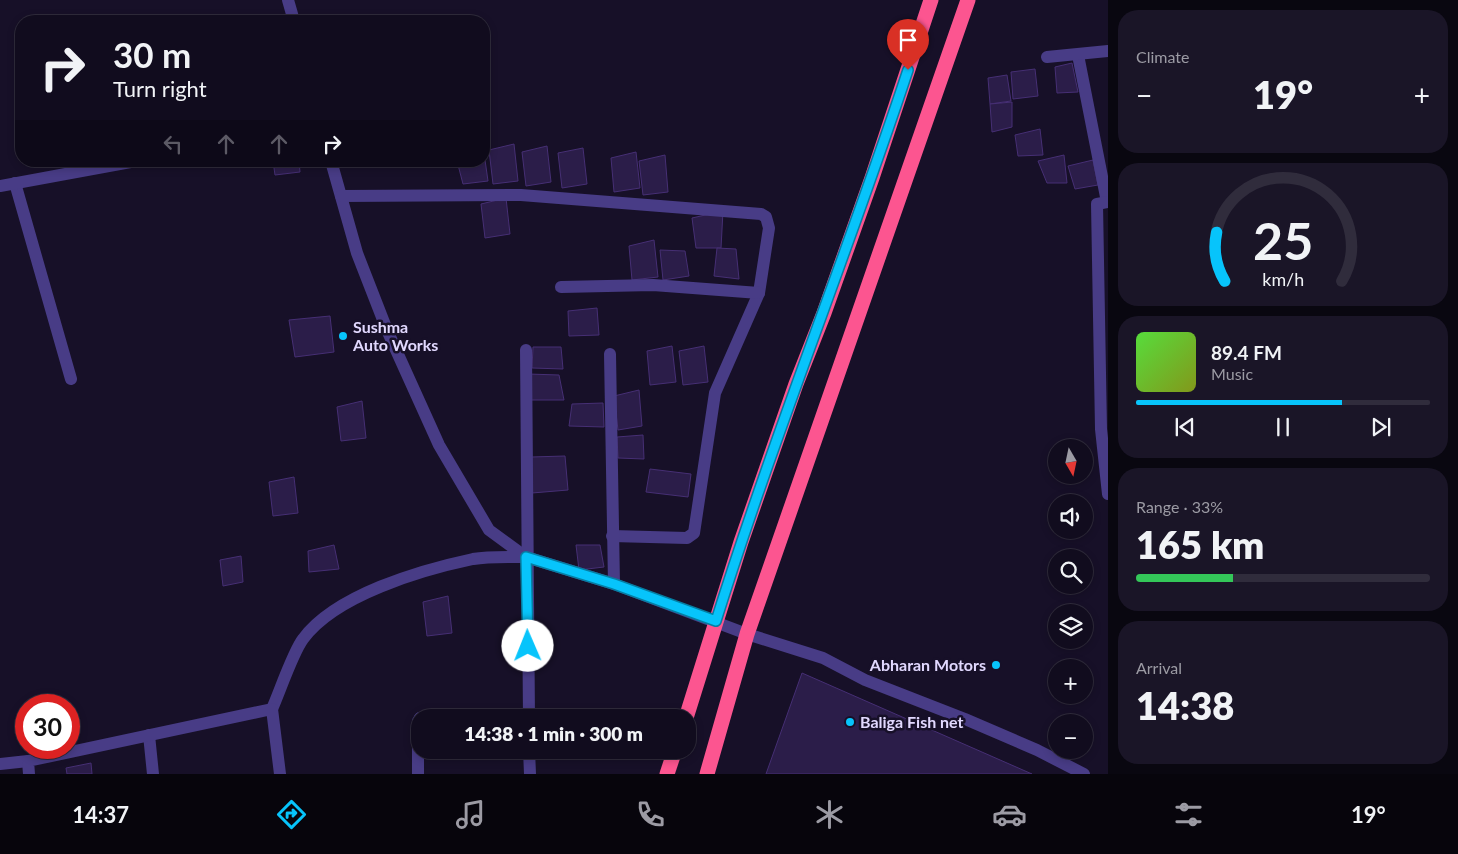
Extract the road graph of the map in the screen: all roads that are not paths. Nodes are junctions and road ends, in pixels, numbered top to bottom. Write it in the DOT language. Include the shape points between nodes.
graph roads {
  1 [pos="288,0"];
  2 [pos="932,0"];
  3 [pos="968,0"];
  4 [pos="292,15"];
  5 [pos="1108,51"];
  6 [pos="1078,55"];
  7 [pos="1046,57"];
  8 [pos="103,167"];
  9 [pos="334,167"];
  10 [pos="15,183"];
  11 [pos="0,186"];
  12 [pos="341,196"];
  13 [pos="1108,202"];
  14 [pos="561,287"];
  15 [pos="759,293"];
  16 [pos="526,350"];
  17 [pos="610,354"];
  18 [pos="71,379"];
  19 [pos="1108,494"];
  20 [pos="612,536"];
  21 [pos="526,557"];
  22 [pos="614,584"];
  23 [pos="716,621"];
  24 [pos="747,634"];
  25 [pos="272,709"];
  26 [pos="529,709"];
  27 [pos="689,709"];
  28 [pos="149,735"];
  29 [pos="418,759"];
  30 [pos="530,759"];
  31 [pos="672,759"];
  32 [pos="28,761"];
  33 [pos="0,764"];
  34 [pos="29,774"];
  35 [pos="153,774"];
  36 [pos="280,774"];
  37 [pos="418,774"];
  38 [pos="530,774"];
  39 [pos="668,774"];
  40 [pos="707,774"];
  41 [pos="1084,774"];
  1 -- 4 [label="street"];
  2 -- 23 [label="highway" via="869,187 770,458"];
  3 -- 24 [label="highway"];
  5 -- 6 [label="street"];
  6 -- 7 [label="street"];
  6 -- 13 [label="street"];
  8 -- 10 [label="street"];
  9 -- 12 [label="street"];
  10 -- 11 [label="street"];
  10 -- 18 [label="street"];
  12 -- 15 [label="street" via="510,195 761,214 766,217 769,228"];
  12 -- 21 [label="street" via="357,253 439,445 489,530"];
  13 -- 19 [label="street" via="1097,204 1096,250 1101,429"];
  14 -- 15 [label="street" via="653,285"];
  15 -- 20 [label="street" via="715,394 694,534 687,538"];
  16 -- 21 [label="street"];
  17 -- 20 [label="street"];
  20 -- 22 [label="street"];
  21 -- 22 [label="street"];
  21 -- 25 [label="street" via="474,559 360,595 333,610 302,639"];
  21 -- 26 [label="street"];
  22 -- 23 [label="street"];
  23 -- 24 [label="street"];
  23 -- 27 [label="highway"];
  24 -- 40 [label="highway"];
  24 -- 41 [label="street" via="823,658 865,680 965,719"];
  25 -- 28 [label="street"];
  25 -- 36 [label="street"];
  28 -- 32 [label="street"];
  28 -- 35 [label="street"];
  29 -- 37 [label="street"];
  30 -- 38 [label="street"];
  31 -- 39 [label="highway"];
  32 -- 33 [label="street"];
  32 -- 34 [label="street"];
}
